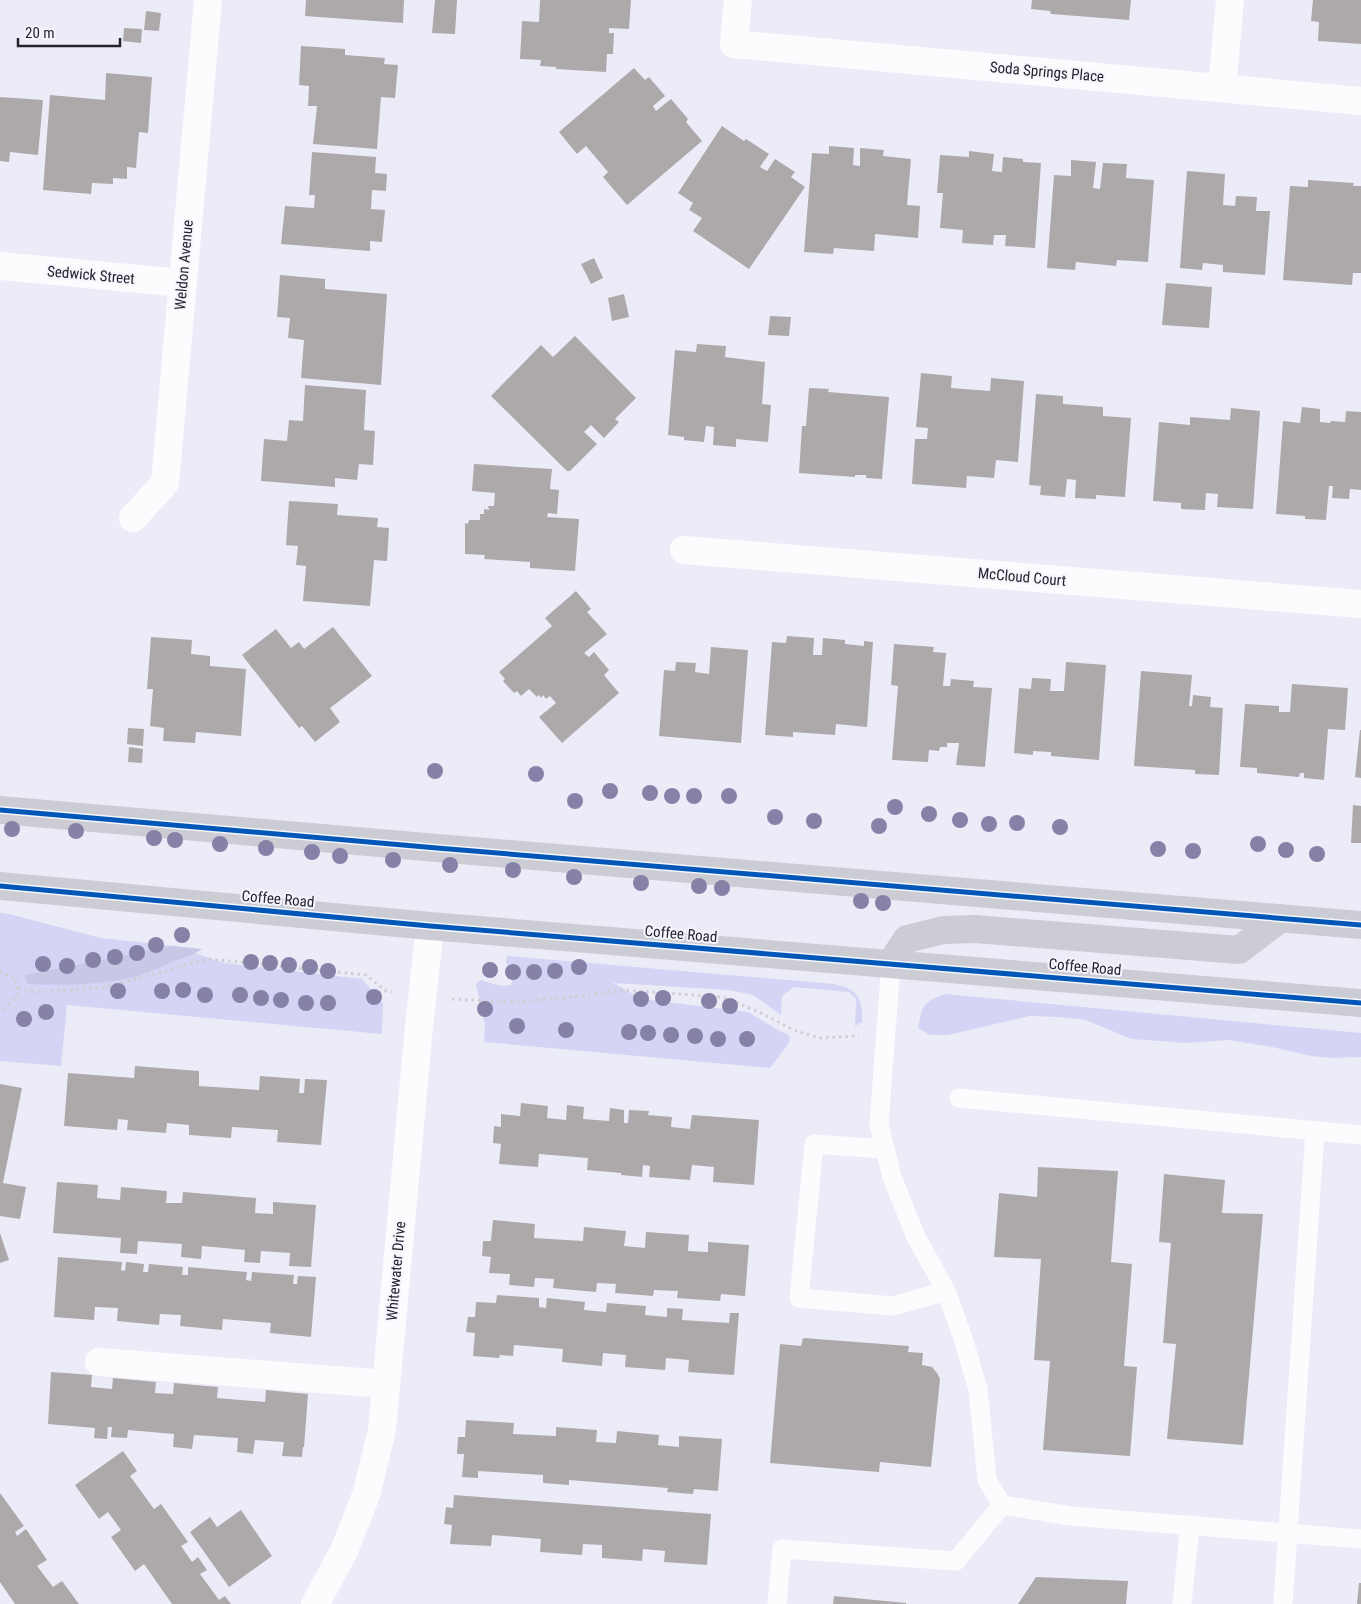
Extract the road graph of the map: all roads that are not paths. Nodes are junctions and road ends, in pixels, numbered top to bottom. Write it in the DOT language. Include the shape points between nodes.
graph roads {
  1 [pos="208,0"];
  2 [pos="738,0"];
  3 [pos="1230,0"];
  4 [pos="1222,88"];
  5 [pos="1361,101"];
  6 [pos="0,266"];
  7 [pos="183,283"];
  8 [pos="133,518"];
  9 [pos="684,550"];
  10 [pos="1361,604"];
  11 [pos="0,810"];
  12 [pos="0,886"];
  13 [pos="1281,918"];
  14 [pos="1361,925"];
  15 [pos="430,926"];
  16 [pos="891,963"];
  17 [pos="1355,1001"];
  18 [pos="959,1098"];
  19 [pos="1315,1130"];
  20 [pos="1361,1135"];
  21 [pos="885,1149"];
  22 [pos="946,1291"];
  23 [pos="99,1362"];
  24 [pos="386,1384"];
  25 [pos="1002,1505"];
  26 [pos="1190,1525"];
  27 [pos="1289,1533"];
  28 [pos="1361,1539"];
  29 [pos="315,1604"];
  30 [pos="777,1604"];
  31 [pos="1182,1604"];
  32 [pos="1284,1604"];
  1 -- 7 [label="street, Weldon Avenue"];
  2 -- 4 [label="street, Soda Springs Place" via="734,44"];
  3 -- 4 [label="street"];
  4 -- 5 [label="street, Soda Springs Place"];
  6 -- 7 [label="street, Sedwick Street"];
  7 -- 8 [label="street, Weldon Avenue" via="165,483"];
  9 -- 10 [label="street, McCloud Court"];
  11 -- 13 [label="main road"];
  12 -- 15 [label="main road, Coffee Road"];
  13 -- 14 [label="main road"];
  13 -- 16 [label="main road" via="1239,950 974,929 943,930 907,939"];
  15 -- 16 [label="main road, Coffee Road"];
  15 -- 24 [label="street, Whitewater Drive"];
  16 -- 17 [label="main road, Coffee Road"];
  16 -- 21 [label="lane" via="879,1124"];
  18 -- 19 [label="lane"];
  19 -- 20 [label="lane"];
  19 -- 27 [label="lane"];
  21 -- 22 [label="lane" via="892,1178 916,1237"];
  21 -- 22 [label="lane" via="814,1144 799,1298 893,1306"];
  22 -- 25 [label="lane" via="978,1389 987,1480"];
  23 -- 24 [label="street"];
  24 -- 29 [label="street, Whitewater Drive" via="382,1430 366,1495 344,1551"];
  25 -- 26 [label="lane" via="1071,1516"];
  25 -- 30 [label="lane" via="956,1561 782,1549"];
  26 -- 27 [label="lane"];
  26 -- 31 [label="lane"];
  27 -- 28 [label="lane"];
  27 -- 32 [label="lane"];
}
